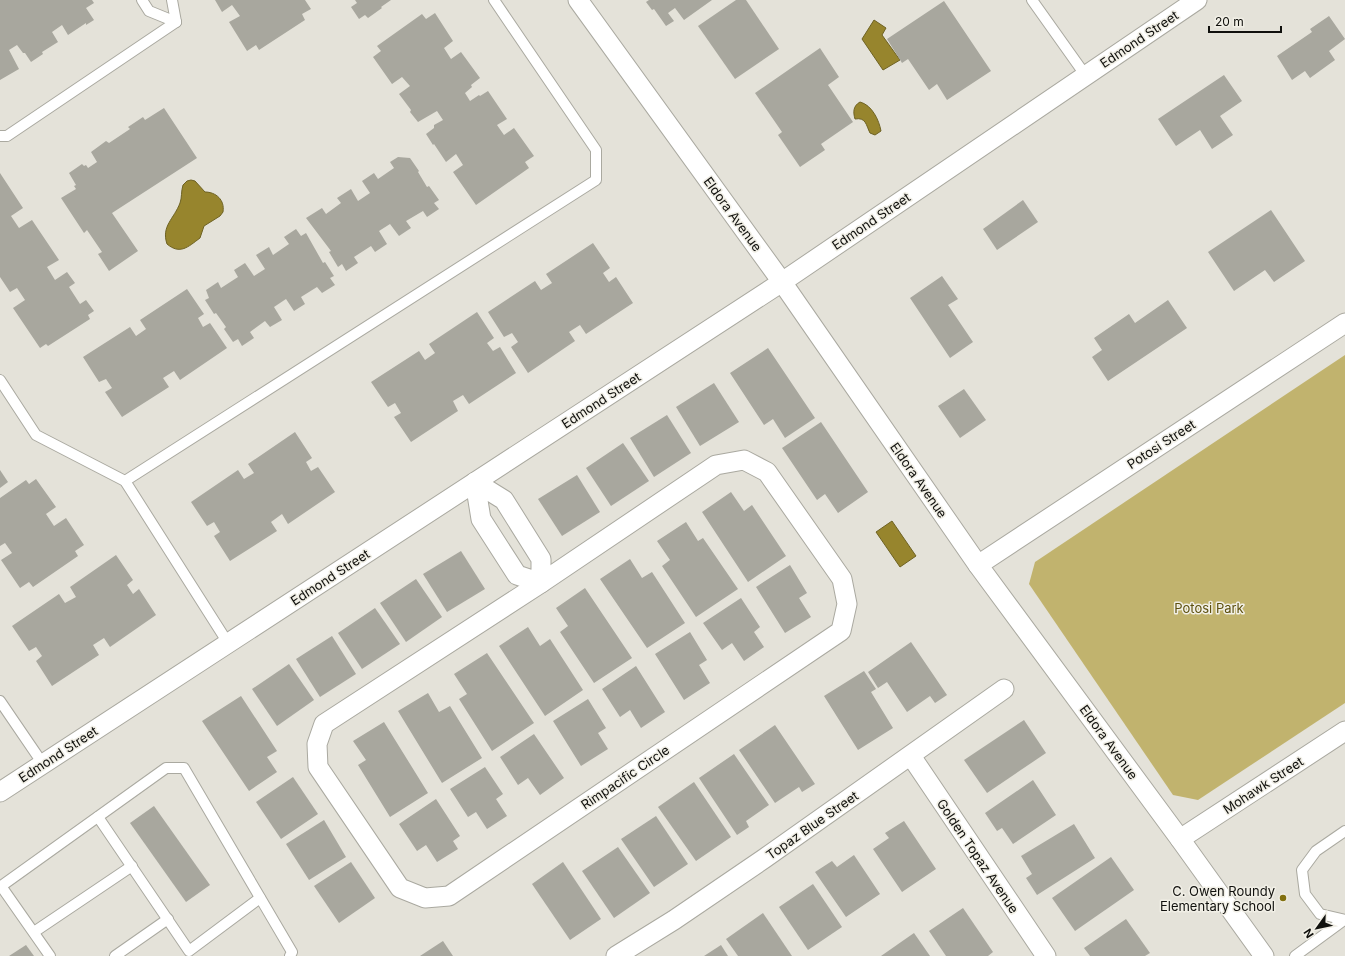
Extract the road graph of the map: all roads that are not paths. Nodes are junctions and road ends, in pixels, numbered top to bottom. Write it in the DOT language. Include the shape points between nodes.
graph roads {
  1 [pos="142,0"];
  2 [pos="172,0"];
  3 [pos="494,0"];
  4 [pos="578,0"];
  5 [pos="1032,0"];
  6 [pos="1197,0"];
  7 [pos="176,22"];
  8 [pos="1086,76"];
  9 [pos="0,136"];
  10 [pos="782,282"];
  11 [pos="1345,323"];
  12 [pos="0,380"];
  13 [pos="125,481"];
  14 [pos="475,482"];
  15 [pos="978,565"];
  16 [pos="541,584"];
  17 [pos="228,643"];
  18 [pos="1004,689"];
  19 [pos="0,701"];
  20 [pos="1345,730"];
  21 [pos="911,756"];
  22 [pos="43,764"];
  23 [pos="0,792"];
  24 [pos="98,817"];
  25 [pos="1345,831"];
  26 [pos="1180,839"];
  27 [pos="132,866"];
  28 [pos="1,887"];
  29 [pos="260,898"];
  30 [pos="168,919"];
  31 [pos="1345,920"];
  32 [pos="34,932"];
  33 [pos="188,953"];
  34 [pos="50,956"];
  35 [pos="115,956"];
  36 [pos="290,956"];
  37 [pos="616,956"];
  38 [pos="1046,956"];
  39 [pos="1264,956"];
  40 [pos="1294,956"];
  1 -- 7 [label="lane" via="149,11"];
  2 -- 7 [label="lane"];
  3 -- 13 [label="lane" via="596,150 596,180"];
  4 -- 10 [label="street, Eldora Avenue"];
  5 -- 8 [label="lane"];
  6 -- 8 [label="street, Edmond Street"];
  7 -- 9 [label="lane" via="7,136"];
  8 -- 10 [label="street, Edmond Street"];
  10 -- 14 [label="street, Edmond Street"];
  10 -- 15 [label="street, Eldora Avenue"];
  11 -- 15 [label="street, Potosi Street"];
  12 -- 13 [label="lane" via="36,435"];
  13 -- 17 [label="lane"];
  14 -- 16 [label="street" via="504,500 541,559"];
  14 -- 16 [label="street" via="481,519 512,568 517,575"];
  14 -- 17 [label="street, Edmond Street"];
  15 -- 26 [label="street, Eldora Avenue"];
  16 -- 16 [label="street, Rimpacific Circle" via="324,724 317,744 318,766 400,888 425,898 449,896 841,631 847,604 842,579 767,472 744,460 716,465"];
  17 -- 22 [label="street, Edmond Street"];
  18 -- 21 [label="street, Topaz Blue Street"];
  19 -- 22 [label="lane"];
  20 -- 26 [label="street, Mohawk Street"];
  21 -- 37 [label="street, Topaz Blue Street" via="674,920"];
  21 -- 38 [label="street, Golden Topaz Avenue"];
  22 -- 23 [label="street, Edmond Street"];
  24 -- 27 [label="lane"];
  24 -- 28 [label="lane"];
  24 -- 29 [label="lane" via="166,768 184,768"];
  25 -- 31 [label="lane" via="1316,851 1302,870 1305,894 1320,914"];
  26 -- 39 [label="street, Eldora Avenue"];
  27 -- 30 [label="lane"];
  27 -- 32 [label="lane"];
  28 -- 32 [label="lane"];
  29 -- 33 [label="lane"];
  29 -- 36 [label="lane" via="292,952"];
  30 -- 33 [label="lane"];
  30 -- 35 [label="lane"];
  31 -- 40 [label="lane"];
  32 -- 34 [label="lane"];
}
